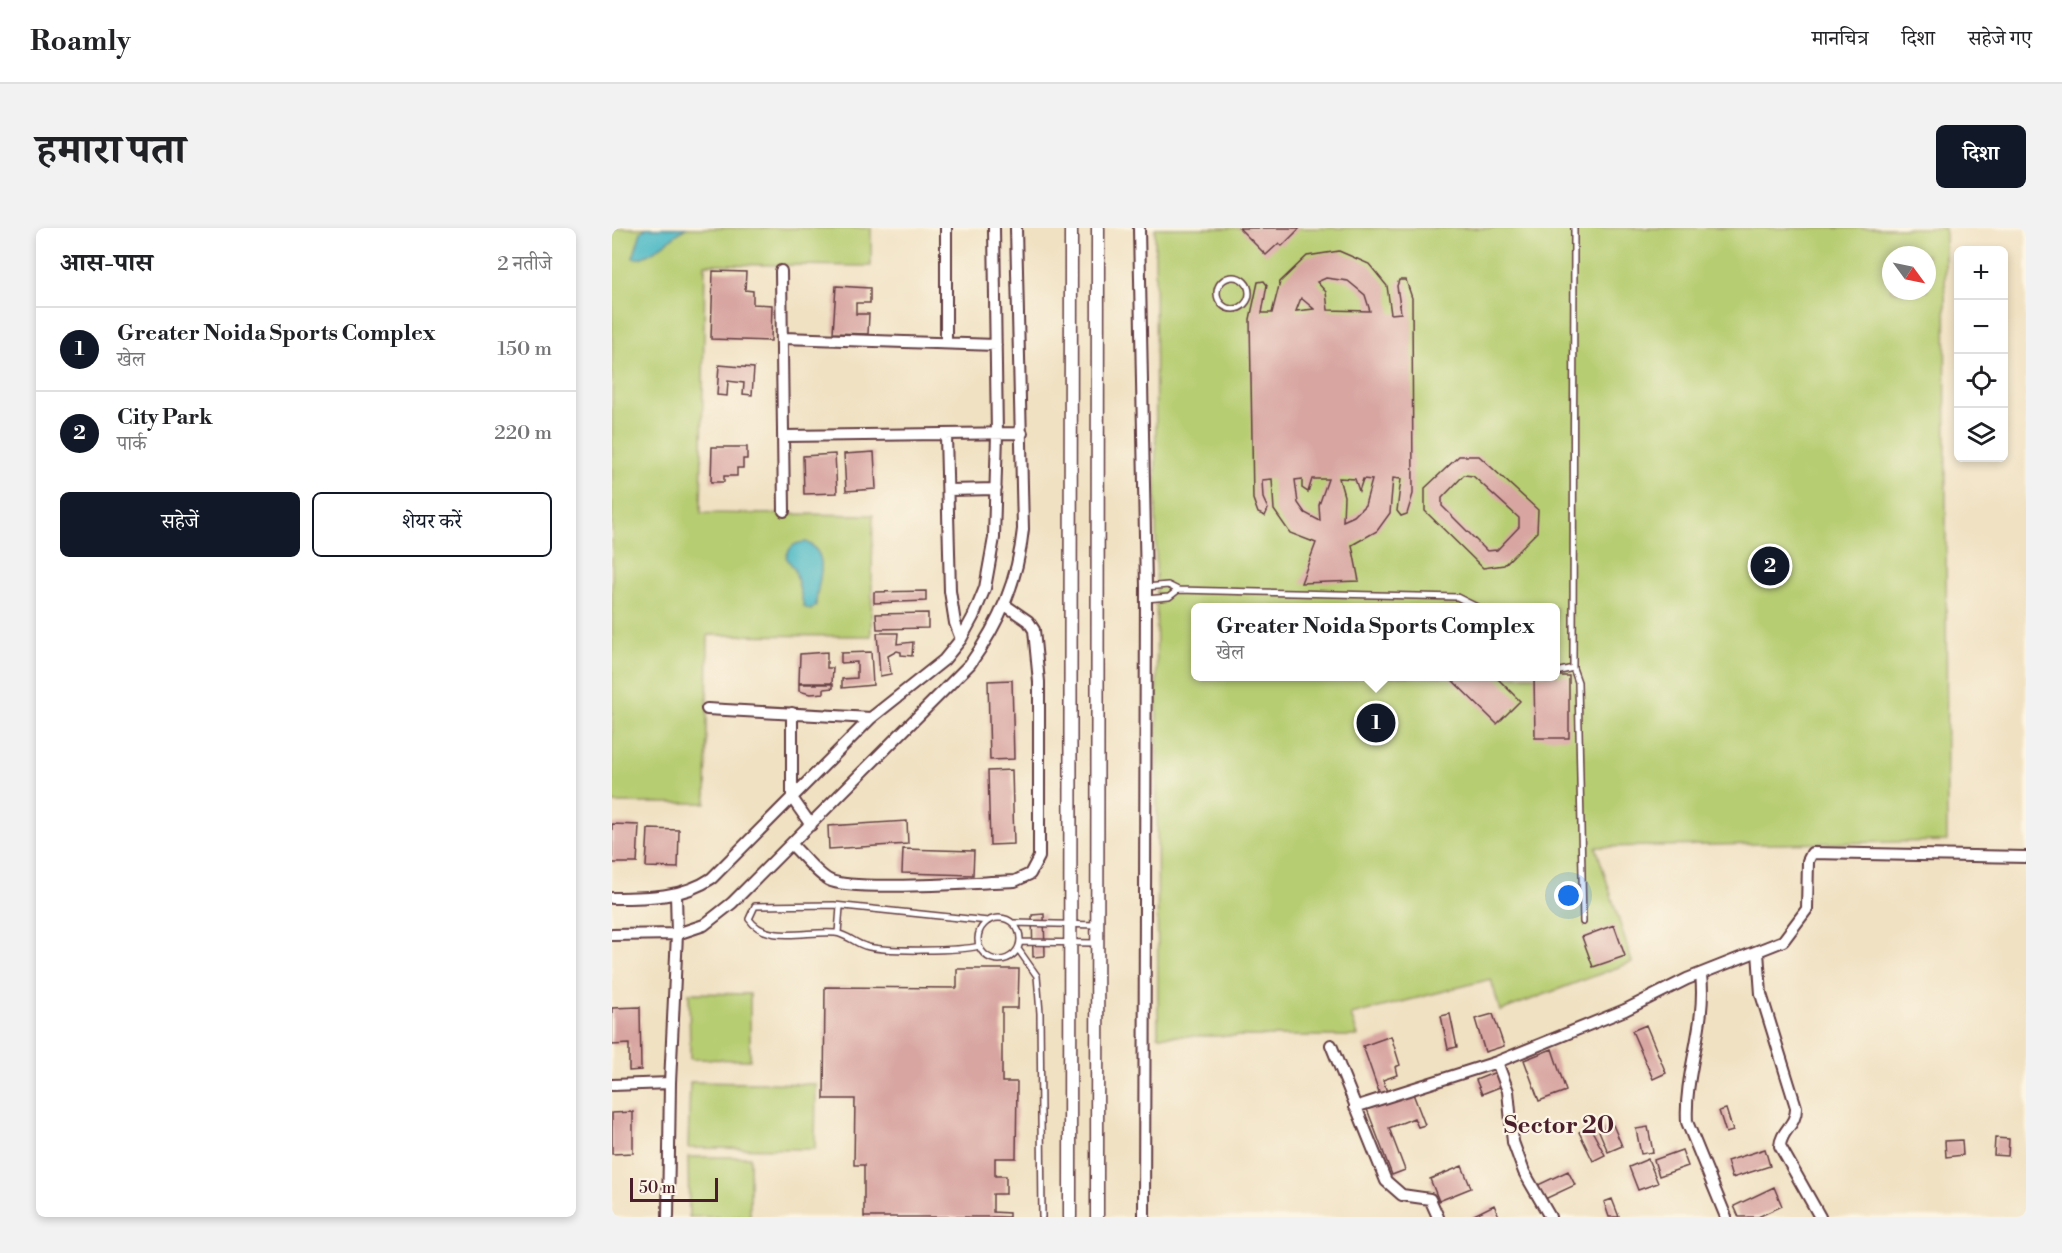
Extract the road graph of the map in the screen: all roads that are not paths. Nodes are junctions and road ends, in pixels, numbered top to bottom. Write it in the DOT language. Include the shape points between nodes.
graph roads {
  1 [pos="946,228"];
  2 [pos="994,228"];
  3 [pos="1016,228"];
  4 [pos="1071,228"];
  5 [pos="1098,228"];
  6 [pos="1138,228"];
  7 [pos="1574,228"];
  8 [pos="781,270"];
  9 [pos="1221,281"];
  10 [pos="783,338"];
  11 [pos="946,343"];
  12 [pos="996,345"];
  13 [pos="1022,433"];
  14 [pos="996,434"];
  15 [pos="946,435"];
  16 [pos="784,436"];
  17 [pos="996,489"];
  18 [pos="948,490"];
  19 [pos="784,511"];
  20 [pos="1178,590"];
  21 [pos="1146,593"];
  22 [pos="1469,603"];
  23 [pos="1005,605"];
  24 [pos="961,639"];
  25 [pos="1573,668"];
  26 [pos="1560,671"];
  27 [pos="707,709"];
  28 [pos="792,713"];
  29 [pos="871,718"];
  30 [pos="792,798"];
  31 [pos="811,825"];
  32 [pos="792,845"];
  33 [pos="2026,857"];
  34 [pos="676,894"];
  35 [pos="612,898"];
  36 [pos="840,907"];
  37 [pos="988,921"];
  38 [pos="1583,922"];
  39 [pos="1014,923"];
  40 [pos="1071,925"];
  41 [pos="1097,925"];
  42 [pos="838,933"];
  43 [pos="677,934"];
  44 [pos="612,935"];
  45 [pos="1071,942"];
  46 [pos="1097,944"];
  47 [pos="979,946"];
  48 [pos="1019,946"];
  49 [pos="1758,952"];
  50 [pos="1701,975"];
  51 [pos="1331,1045"];
  52 [pos="1497,1062"];
  53 [pos="670,1083"];
  54 [pos="612,1086"];
  55 [pos="1355,1107"];
  56 [pos="668,1217"];
  57 [pos="1042,1217"];
  58 [pos="1070,1217"];
  59 [pos="1097,1217"];
  60 [pos="1144,1217"];
  61 [pos="1437,1217"];
  62 [pos="1550,1217"];
  63 [pos="1726,1217"];
  64 [pos="1820,1217"];
  1 -- 11 [label="street"];
  2 -- 12 [label="street"];
  3 -- 13 [label="street"];
  4 -- 40 [label="street"];
  5 -- 41 [label="street"];
  6 -- 21 [label="street"];
  7 -- 25 [label="lane"];
  8 -- 10 [label="street"];
  9 -- 9 [label="lane" via="1231,276 1242,279 1249,288 1246,303 1232,309 1223,306 1216,291"];
  10 -- 11 [label="street"];
  10 -- 16 [label="street"];
  11 -- 12 [label="street"];
  12 -- 14 [label="street"];
  13 -- 14 [label="street"];
  13 -- 23 [label="street" via="1023,529 1020,558"];
  14 -- 15 [label="street"];
  14 -- 17 [label="street"];
  15 -- 16 [label="street"];
  15 -- 18 [label="street"];
  16 -- 19 [label="street"];
  17 -- 18 [label="street"];
  17 -- 24 [label="street" via="994,538 985,588"];
  18 -- 24 [label="street" via="952,611"];
  20 -- 21 [label="lane" via="1168,585"];
  20 -- 21 [label="lane" via="1169,597"];
  20 -- 22 [label="lane" via="1457,597"];
  21 -- 60 [label="street"];
  23 -- 31 [label="street" via="970,664"];
  23 -- 32 [label="street" via="1034,630 1039,682 1039,857 1030,874 1015,880 838,883 828,880"];
  24 -- 29 [label="street" via="944,660"];
  25 -- 26 [label="lane"];
  25 -- 38 [label="lane" via="1578,682"];
  27 -- 28 [label="street"];
  28 -- 29 [label="street"];
  28 -- 30 [label="street"];
  29 -- 30 [label="street"];
  30 -- 31 [label="street"];
  30 -- 34 [label="street" via="712,878 696,890"];
  31 -- 32 [label="street"];
  32 -- 43 [label="street" via="704,925"];
  33 -- 49 [label="street" via="1812,853 1808,861 1807,909 1783,941"];
  34 -- 35 [label="street"];
  34 -- 43 [label="street"];
  36 -- 37 [label="lane"];
  36 -- 42 [label="lane"];
  36 -- 42 [label="lane" via="755,906 749,919 765,933"];
  37 -- 39 [label="lane" via="1001,918"];
  37 -- 47 [label="lane" via="979,932"];
  39 -- 40 [label="lane"];
  39 -- 48 [label="lane" via="1020,935"];
  40 -- 41 [label="lane"];
  40 -- 45 [label="street"];
  41 -- 46 [label="street"];
  42 -- 47 [label="lane" via="865,946 885,949"];
  43 -- 44 [label="street"];
  43 -- 53 [label="street"];
  45 -- 46 [label="lane"];
  45 -- 48 [label="lane"];
  45 -- 58 [label="street"];
  46 -- 59 [label="street"];
  47 -- 48 [label="lane" via="987,957 1001,960 1014,955"];
  48 -- 57 [label="lane" via="1037,976 1038,985"];
  49 -- 50 [label="street"];
  49 -- 64 [label="street" via="1761,994 1796,1107 1796,1120 1782,1137 1780,1146"];
  50 -- 52 [label="street"];
  50 -- 63 [label="street" via="1702,1018 1686,1106 1688,1122"];
  51 -- 55 [label="street"];
  52 -- 55 [label="street"];
  52 -- 62 [label="street" via="1508,1091 1513,1142 1524,1172"];
  53 -- 54 [label="street"];
  53 -- 56 [label="street"];
  55 -- 61 [label="street" via="1386,1181 1402,1195 1430,1199"];
}
